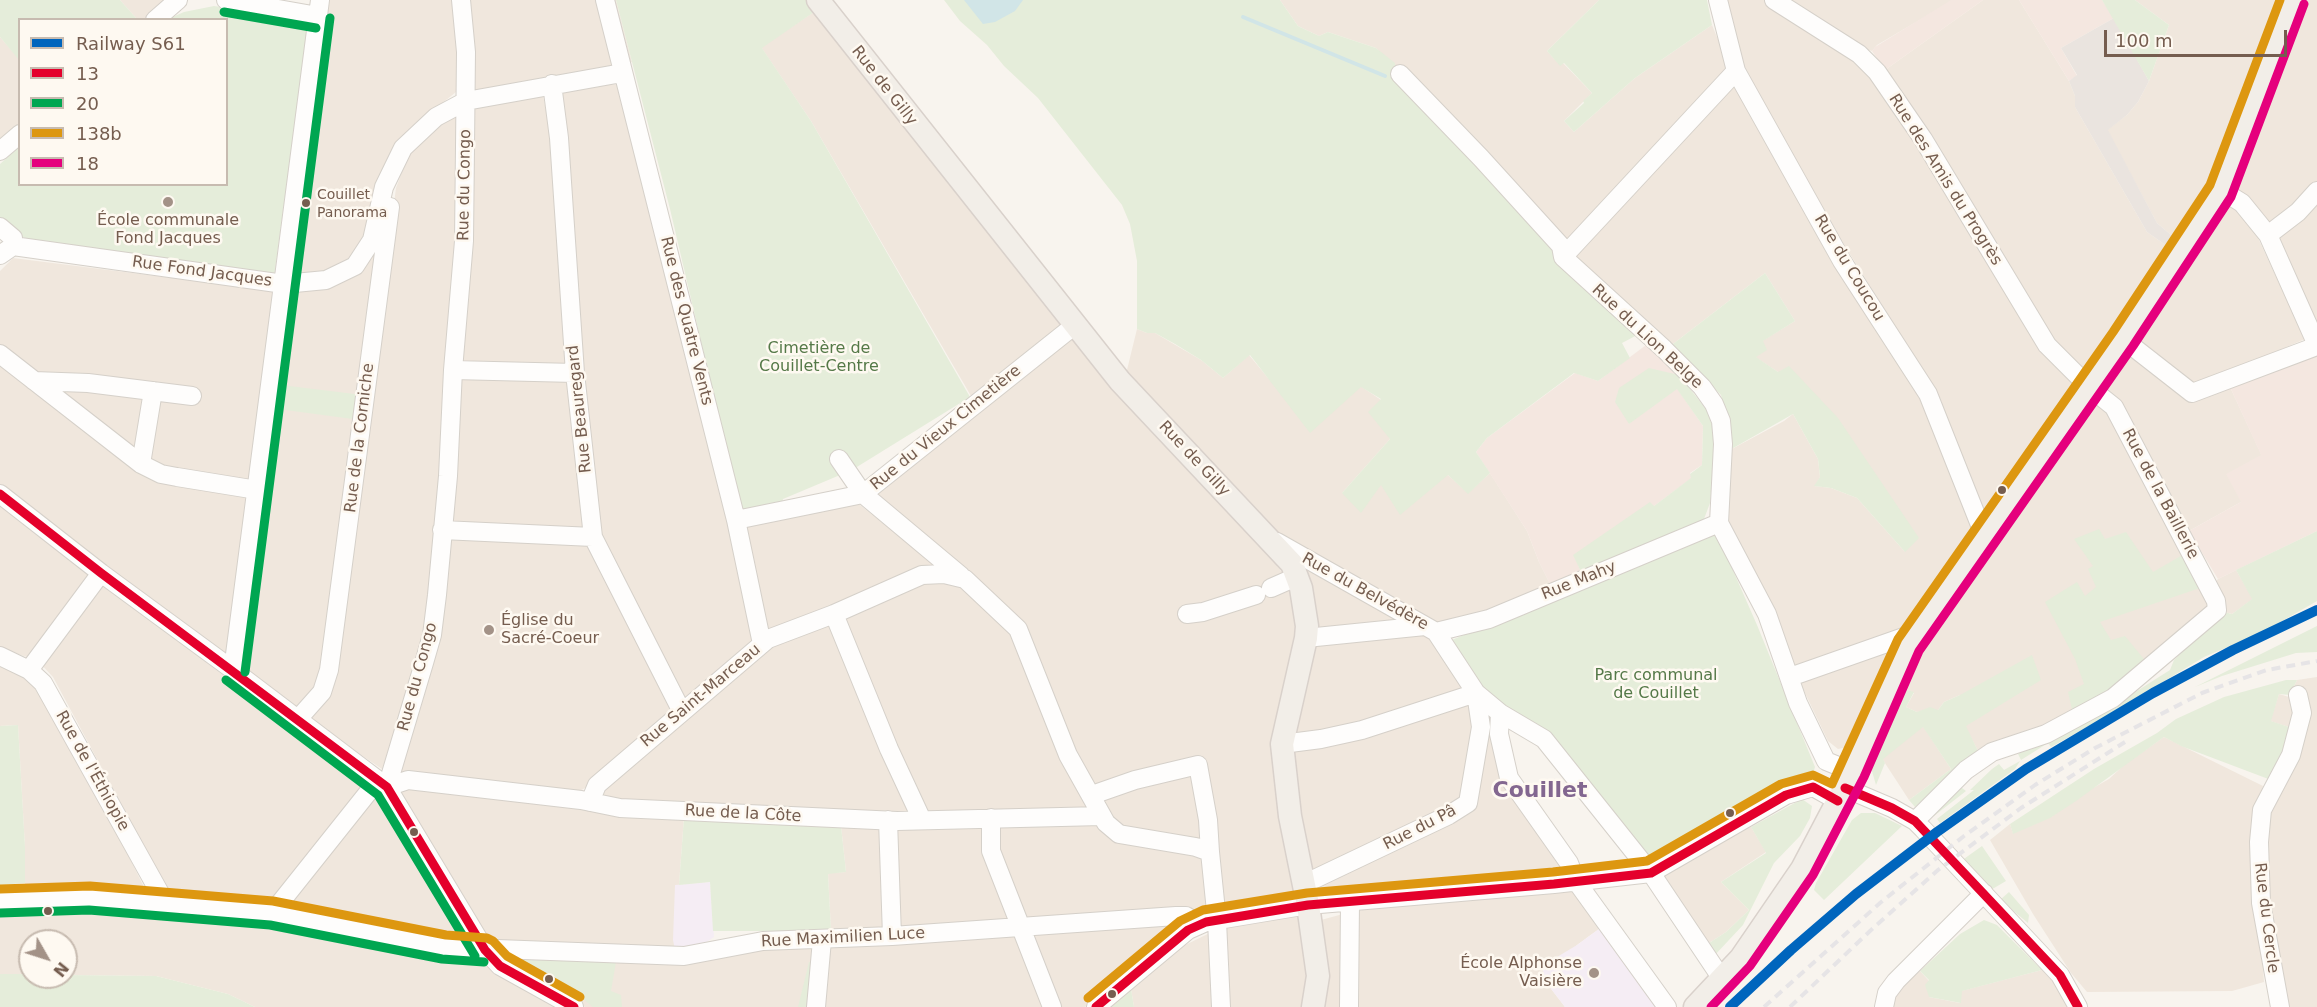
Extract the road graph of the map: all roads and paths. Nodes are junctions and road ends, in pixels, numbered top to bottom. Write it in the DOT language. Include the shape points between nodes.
graph roads {
  1 [pos="178,0"];
  2 [pos="226,0"];
  3 [pos="461,0"];
  4 [pos="605,0"];
  5 [pos="818,0"];
  6 [pos="1718,0"];
  7 [pos="1774,0"];
  8 [pos="2293,0"];
  9 [pos="319,8"];
  10 [pos="157,18"];
  11 [pos="1736,71"];
  12 [pos="622,73"];
  13 [pos="1400,74"];
  14 [pos="552,84"];
  15 [pos="466,101"];
  16 [pos="18,135"];
  17 [pos="2,146"];
  18 [pos="403,148"];
  19 [pos="2221,190"];
  20 [pos="2317,191"];
  21 [pos="0,227"];
  22 [pos="2268,235"];
  23 [pos="7,250"];
  24 [pos="1563,257"];
  25 [pos="284,284"];
  26 [pos="1075,325"];
  27 [pos="2123,339"];
  28 [pos="2317,346"];
  29 [pos="0,354"];
  30 [pos="453,370"];
  31 [pos="575,373"];
  32 [pos="34,381"];
  33 [pos="2089,387"];
  34 [pos="153,391"];
  35 [pos="192,396"];
  36 [pos="839,459"];
  37 [pos="141,464"];
  38 [pos="257,490"];
  39 [pos="0,494"];
  40 [pos="863,494"];
  41 [pos="736,520"];
  42 [pos="1719,524"];
  43 [pos="442,530"];
  44 [pos="1984,535"];
  45 [pos="1266,536"];
  46 [pos="593,537"];
  47 [pos="101,573"];
  48 [pos="1296,576"];
  49 [pos="965,579"];
  50 [pos="834,614"];
  51 [pos="1187,614"];
  52 [pos="1431,629"];
  53 [pos="1917,632"];
  54 [pos="1306,638"];
  55 [pos="762,644"];
  56 [pos="0,656"];
  57 [pos="29,670"];
  58 [pos="233,670"];
  59 [pos="1790,677"];
  60 [pos="1476,693"];
  61 [pos="2298,694"];
  62 [pos="682,712"];
  63 [pos="1500,713"];
  64 [pos="298,719"];
  65 [pos="1282,744"];
  66 [pos="1826,761"];
  67 [pos="382,784"];
  68 [pos="1845,787"];
  69 [pos="1813,788"];
  70 [pos="1092,795"];
  71 [pos="590,802"];
  72 [pos="1102,816"];
  73 [pos="992,818"];
  74 [pos="888,820"];
  75 [pos="922,820"];
  76 [pos="1915,821"];
  77 [pos="1210,852"];
  78 [pos="1651,873"];
  79 [pos="1576,881"];
  80 [pos="1984,893"];
  81 [pos="1306,895"];
  82 [pos="0,901"];
  83 [pos="1350,902"];
  84 [pos="166,904"];
  85 [pos="272,913"];
  86 [pos="1208,923"];
  87 [pos="1020,926"];
  88 [pos="892,936"];
  89 [pos="822,940"];
  90 [pos="485,950"];
  91 [pos="1722,979"];
  92 [pos="574,1007"];
  93 [pos="816,1007"];
  94 [pos="1052,1007"];
  95 [pos="1096,1007"];
  96 [pos="1221,1007"];
  97 [pos="1313,1007"];
  98 [pos="1349,1007"];
  99 [pos="1667,1007"];
  100 [pos="1695,1007"];
  101 [pos="1884,1007"];
  102 [pos="2078,1007"];
  103 [pos="2280,1007"];
  1 -- 10 [label="street"];
  2 -- 9 [label="street"];
  3 -- 15 [label="street, Rue du Congo"];
  4 -- 12 [label="street, Rue des Quatre Vents"];
  5 -- 26 [label="main road, Rue de Gilly"];
  6 -- 11 [label="street, Rue du Coucou"];
  7 -- 33 [label="street, Rue des Amis du Progrès" via="1859,54 1877,72 1923,139 2047,345"];
  8 -- 19 [label="main road"];
  9 -- 25 [label="street"];
  11 -- 24 [label="street"];
  11 -- 44 [label="street, Rue du Coucou" via="1842,261 1928,394"];
  12 -- 14 [label="street"];
  12 -- 41 [label="street, Rue des Quatre Vents"];
  13 -- 24 [label="street, Rue du Lion Belge" via="1561,246"];
  14 -- 15 [label="street"];
  14 -- 31 [label="street, Rue Beauregard"];
  15 -- 18 [label="street" via="436,117"];
  15 -- 30 [label="street, Rue du Congo" via="464,241"];
  16 -- 17 [label="street"];
  18 -- 25 [label="street, Rue Fond Jacques" via="384,187 372,240 355,266 326,280"];
  18 -- 64 [label="street, Rue de la Corniche" via="393,178 329,670 322,692"];
  19 -- 22 [label="street" via="2242,203"];
  19 -- 27 [label="main road"];
  20 -- 22 [label="street"];
  21 -- 23 [label="street" via="13,237"];
  22 -- 28 [label="street"];
  23 -- 25 [label="street, Rue Fond Jacques"];
  24 -- 42 [label="street, Rue du Lion Belge" via="1702,387 1714,404 1723,444"];
  25 -- 38 [label="street"];
  26 -- 40 [label="street, Rue du Vieux Cimetière"];
  26 -- 45 [label="main road, Rue de Gilly" via="1120,381"];
  27 -- 28 [label="street" via="2192,393"];
  27 -- 33 [label="main road"];
  29 -- 32 [label="street"];
  30 -- 31 [label="street"];
  30 -- 43 [label="street, Rue du Congo"];
  31 -- 46 [label="street, Rue Beauregard"];
  32 -- 34 [label="street"];
  32 -- 37 [label="street"];
  33 -- 44 [label="main road"];
  33 -- 76 [label="street, Rue de la Baillerie" via="2114,407 2216,601 2217,610 2114,698 2046,734 1992,752 1966,770"];
  34 -- 35 [label="street"];
  34 -- 37 [label="street"];
  36 -- 40 [label="street"];
  37 -- 38 [label="street" via="169,476"];
  38 -- 58 [label="street"];
  39 -- 47 [label="street"];
  40 -- 41 [label="street, Rue du Vieux Cimetière"];
  40 -- 49 [label="street"];
  41 -- 55 [label="street, Rue des Quatre Vents"];
  42 -- 52 [label="street, Rue Mahy" via="1489,618"];
  42 -- 59 [label="street" via="1767,614"];
  43 -- 46 [label="street"];
  43 -- 67 [label="street, Rue du Congo" via="432,635"];
  44 -- 53 [label="main road"];
  45 -- 48 [label="main road, Rue de Gilly" via="1292,564"];
  45 -- 52 [label="street, Rue du Belvédère"];
  46 -- 62 [label="street, Rue Beauregard"];
  47 -- 57 [label="street"];
  47 -- 58 [label="street"];
  48 -- 51 [label="street" via="1264,591"];
  48 -- 54 [label="main road, Rue de Gilly" via="1301,588"];
  49 -- 50 [label="street, Rue Saint-Marceau" via="922,574"];
  49 -- 70 [label="street" via="1018,629 1068,755"];
  50 -- 55 [label="street, Rue Saint-Marceau"];
  50 -- 75 [label="street"];
  52 -- 54 [label="street, Rue Mahy"];
  52 -- 60 [label="street, Rue du Belvédère"];
  53 -- 59 [label="street"];
  53 -- 68 [label="main road"];
  54 -- 65 [label="main road, Rue de Gilly"];
  55 -- 62 [label="street, Rue Saint-Marceau"];
  56 -- 57 [label="street, Rue de l'Éthiopie"];
  57 -- 84 [label="street, Rue de l'Éthiopie" via="53,699"];
  58 -- 64 [label="street"];
  59 -- 66 [label="street"];
  60 -- 63 [label="street, Rue du Belvédère"];
  60 -- 65 [label="street" via="1362,730"];
  60 -- 81 [label="street, Rue du Pâ" via="1481,727 1468,803"];
  61 -- 103 [label="street, Rue du Cercle" via="2302,713 2291,755 2262,810 2259,842 2262,903"];
  62 -- 71 [label="street, Rue Saint-Marceau" via="597,785"];
  63 -- 78 [label="street, Rue du Belvédère" via="1544,739"];
  63 -- 79 [label="street" via="1499,734 1509,778 1569,863"];
  64 -- 67 [label="street"];
  65 -- 81 [label="main road, Rue de Gilly" via="1290,816"];
  66 -- 68 [label="street"];
  66 -- 69 [label="street"];
  67 -- 71 [label="street, Rue de la Côte" via="408,780"];
  67 -- 85 [label="street"];
  67 -- 90 [label="street"];
  68 -- 69 [label="street"];
  68 -- 76 [label="street"];
  68 -- 91 [label="main road" via="1802,869 1741,958"];
  69 -- 78 [label="street" via="1786,795"];
  70 -- 72 [label="street"];
  70 -- 77 [label="street" via="1198,765"];
  71 -- 74 [label="street, Rue de la Côte" via="620,808"];
  72 -- 73 [label="street, Rue de la Côte"];
  72 -- 77 [label="street" via="1119,834"];
  73 -- 75 [label="street, Rue de la Côte"];
  73 -- 87 [label="street" via="991,851"];
  74 -- 75 [label="street, Rue de la Côte"];
  74 -- 88 [label="street"];
  76 -- 80 [label="street"];
  77 -- 86 [label="street"];
  78 -- 79 [label="street"];
  78 -- 91 [label="street, Rue du Belvédère"];
  79 -- 83 [label="street"];
  79 -- 99 [label="street"];
  80 -- 101 [label="street" via="1896,981 1887,993"];
  80 -- 102 [label="street" via="2060,975"];
  81 -- 83 [label="street"];
  81 -- 86 [label="street"];
  81 -- 97 [label="main road, Rue de Gilly" via="1318,976"];
  82 -- 84 [label="street, Rue Maximilien Luce" via="89,898"];
  83 -- 98 [label="street"];
  84 -- 85 [label="street, Rue Maximilien Luce"];
  85 -- 90 [label="street, Rue Maximilien Luce" via="444,947"];
  86 -- 87 [label="street, Rue Maximilien Luce" via="1176,916"];
  86 -- 95 [label="street" via="1188,930"];
  86 -- 96 [label="street"];
  87 -- 88 [label="street, Rue Maximilien Luce"];
  87 -- 94 [label="street"];
  88 -- 89 [label="street, Rue Maximilien Luce"];
  89 -- 90 [label="street, Rue Maximilien Luce" via="763,940 684,956"];
  89 -- 93 [label="street"];
  90 -- 92 [label="street" via="500,966"];
  91 -- 100 [label="main road"];
}
